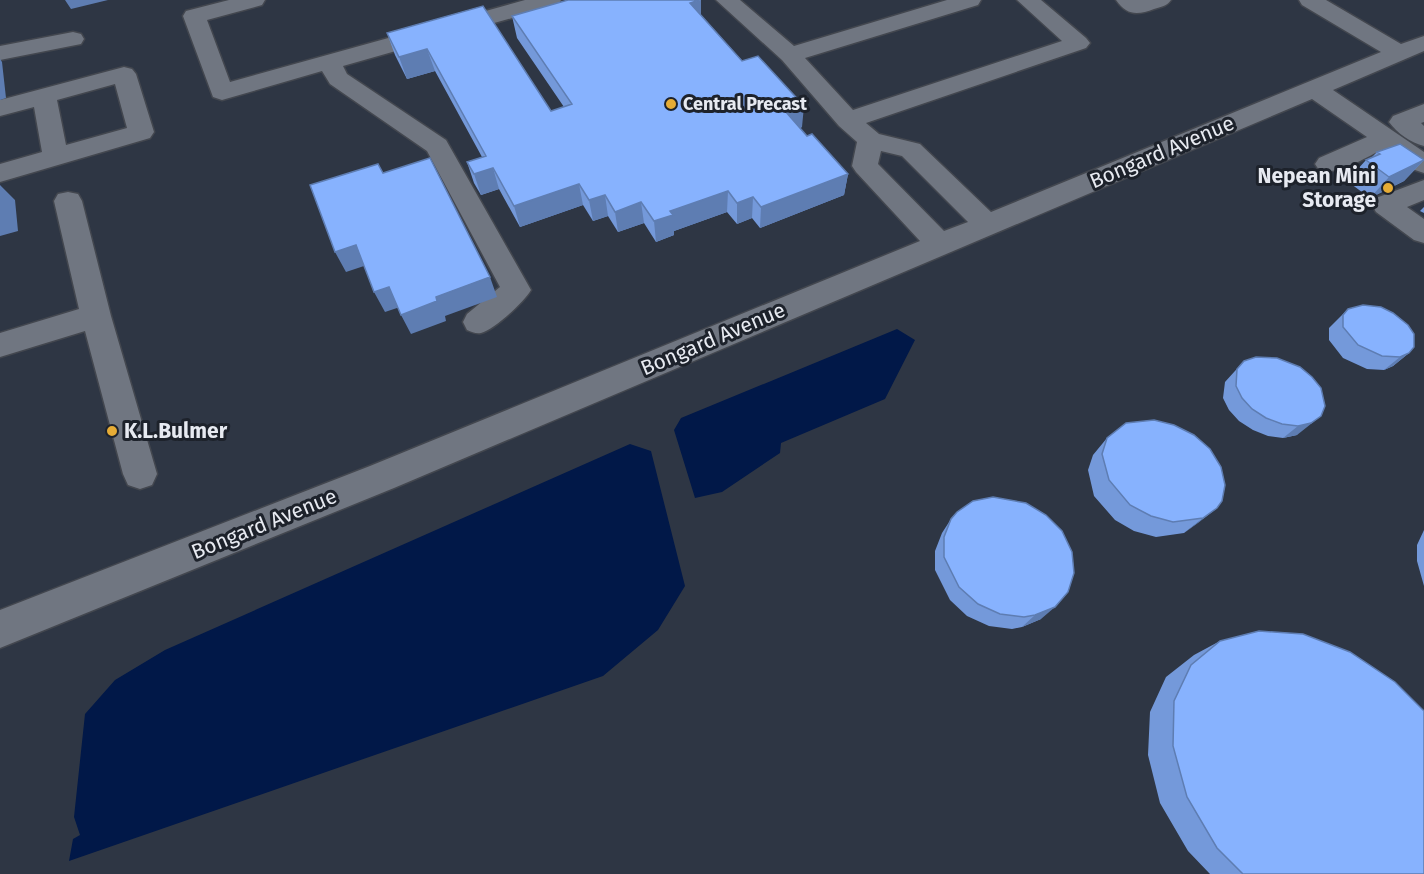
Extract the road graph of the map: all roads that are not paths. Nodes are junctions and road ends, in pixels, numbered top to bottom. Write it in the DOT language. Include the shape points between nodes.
graph roads {
  1 [pos="254,0"];
  2 [pos="727,0"];
  3 [pos="970,0"];
  4 [pos="1028,0"];
  5 [pos="1127,0"];
  6 [pos="1160,0"];
  7 [pos="1310,0"];
  8 [pos="536,2"];
  9 [pos="72,39"];
  10 [pos="1411,48"];
  11 [pos="0,53"];
  12 [pos="790,55"];
  13 [pos="329,62"];
  14 [pos="1315,89"];
  15 [pos="44,96"];
  16 [pos="0,108"];
  17 [pos="1424,112"];
  18 [pos="848,120"];
  19 [pos="1386,138"];
  20 [pos="1424,138"];
  21 [pos="870,140"];
  22 [pos="56,157"];
  23 [pos="1328,164"];
  24 [pos="1424,164"];
  25 [pos="0,173"];
  26 [pos="1424,189"];
  27 [pos="68,201"];
  28 [pos="988,225"];
  29 [pos="1424,233"];
  30 [pos="940,244"];
  31 [pos="96,316"];
  32 [pos="478,321"];
  33 [pos="0,345"];
  34 [pos="140,474"];
  35 [pos="0,629"];
  1 -- 13 [label="street" via="194,16 222,92"];
  2 -- 12 [label="street"];
  3 -- 12 [label="street"];
  4 -- 18 [label="street" via="1078,43"];
  5 -- 6 [label="street" via="1137,8"];
  7 -- 10 [label="street"];
  8 -- 13 [label="street"];
  9 -- 11 [label="street"];
  10 -- 14 [label="street, Bongard Avenue"];
  12 -- 18 [label="street"];
  13 -- 32 [label="street" via="338,79 437,146 516,290"];
  14 -- 19 [label="street"];
  14 -- 28 [label="street, Bongard Avenue"];
  15 -- 16 [label="street"];
  15 -- 22 [label="street"];
  15 -- 22 [label="street" via="124,74 141,132"];
  17 -- 20 [label="street" via="1402,122"];
  18 -- 21 [label="street"];
  19 -- 23 [label="street"];
  19 -- 24 [label="street"];
  21 -- 28 [label="street" via="911,150"];
  21 -- 30 [label="street" via="865,166"];
  22 -- 25 [label="street"];
  26 -- 29 [label="street" via="1386,205"];
  27 -- 31 [label="street"];
  28 -- 30 [label="street, Bongard Avenue"];
  30 -- 35 [label="street, Bongard Avenue" via="382,477"];
  31 -- 33 [label="street"];
  31 -- 34 [label="street"];
}
